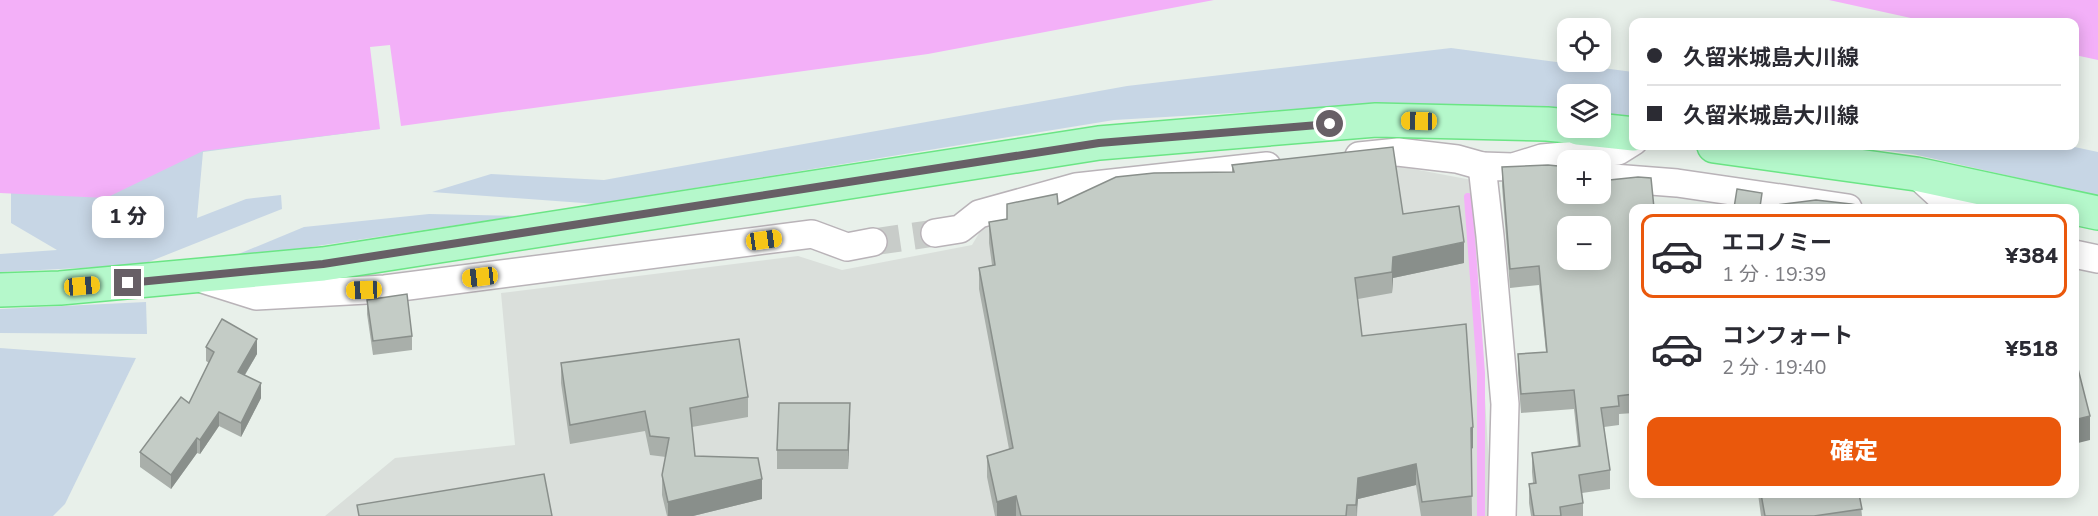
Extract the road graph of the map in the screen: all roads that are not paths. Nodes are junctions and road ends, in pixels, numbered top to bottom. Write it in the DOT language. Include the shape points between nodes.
graph roads {
  1 [pos="1557,125"];
  2 [pos="1611,132"];
  3 [pos="1629,133"];
  4 [pos="1629,144"];
  5 [pos="1743,150"];
  6 [pos="1339,158"];
  7 [pos="1291,163"];
  8 [pos="1482,166"];
  9 [pos="1513,166"];
  10 [pos="1557,174"];
  11 [pos="1916,174"];
  12 [pos="1611,178"];
  13 [pos="1821,204"];
  14 [pos="1957,204"];
  15 [pos="2056,204"];
  16 [pos="2079,209"];
  17 [pos="2098,213"];
  18 [pos="935,233"];
  19 [pos="873,242"];
  20 [pos="2079,255"];
  21 [pos="2098,259"];
  22 [pos="196,277"];
  23 [pos="0,290"];
  24 [pos="1502,516"];
  1 -- 22 [label="main road" via="1376,120 1099,143 323,264"];
  2 -- 3 [label="main road"];
  4 -- 9 [label="street" via="1618,151 1542,158"];
  5 -- 11 [label="main road"];
  6 -- 8 [label="street" via="1398,152"];
  7 -- 18 [label="street" via="1076,187 979,214 960,229"];
  8 -- 9 [label="street"];
  8 -- 24 [label="street" via="1504,404"];
  9 -- 10 [label="street"];
  11 -- 14 [label="street" via="1940,196"];
  11 -- 15 [label="main road"];
  12 -- 13 [label="street" via="1677,183"];
  16 -- 17 [label="main road"];
  19 -- 22 [label="street" via="847,247 812,234 385,290 256,296"];
  20 -- 21 [label="street"];
  22 -- 23 [label="main road"];
}
